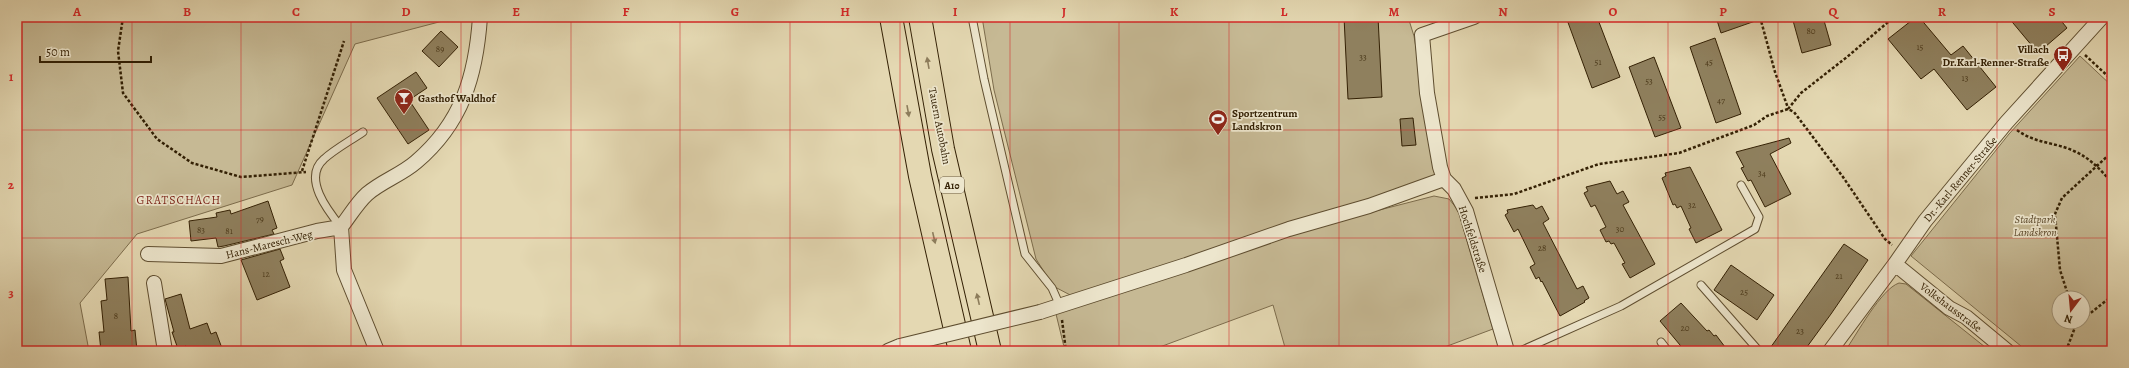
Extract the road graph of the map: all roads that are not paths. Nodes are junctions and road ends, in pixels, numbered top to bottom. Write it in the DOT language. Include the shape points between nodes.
graph roads {
  1 [pos="480,17"];
  2 [pos="891,17"];
  3 [pos="920,17"];
  4 [pos="972,17"];
  5 [pos="1474,17"];
  6 [pos="2102,17"];
  7 [pos="363,132"];
  8 [pos="1444,179"];
  9 [pos="1741,185"];
  10 [pos="341,228"];
  11 [pos="148,254"];
  12 [pos="1895,264"];
  13 [pos="154,283"];
  14 [pos="1701,285"];
  15 [pos="1060,306"];
  16 [pos="1661,342"];
  17 [pos="894,348"];
  18 [pos="165,351"];
  19 [pos="377,351"];
  20 [pos="960,351"];
  21 [pos="990,351"];
  22 [pos="1508,351"];
  23 [pos="1520,351"];
  24 [pos="1668,351"];
  25 [pos="1759,351"];
  26 [pos="1830,351"];
  27 [pos="2007,351"];
  1 -- 10 [label="street" via="474,70 460,108 439,140 415,163 367,194"];
  2 -- 20 [label="highway, A10, one-way" via="920,176"];
  21 -- 3 [label="highway, Tauern Autobahn / A10, one-way" via="943,149"];
  4 -- 15 [label="lane" via="1025,254 1052,288"];
  5 -- 8 [label="street, Hochfeldstraße" via="1422,35 1427,93"];
  6 -- 12 [label="street, Dr.-Karl-Renner-Straße" via="2006,123 1925,221"];
  7 -- 10 [label="lane" via="323,159 317,168 316,184 324,206"];
  8 -- 15 [label="street" via="1369,206 1288,229"];
  8 -- 22 [label="street, Hochfeldstraße" via="1454,189 1466,211"];
  9 -- 23 [label="lane" via="1759,217 1755,229 1621,306"];
  10 -- 11 [label="street, Hans-Maresch-Weg" via="317,231 221,256"];
  10 -- 19 [label="street" via="344,270"];
  12 -- 26 [label="street, Dr.-Karl-Renner-Straße"];
  12 -- 27 [label="street, Volkshausstraße"];
  13 -- 18 [label="street"];
  14 -- 25 [label="lane"];
  15 -- 17 [label="street, bridge"];
  16 -- 24 [label="lane"];
}
